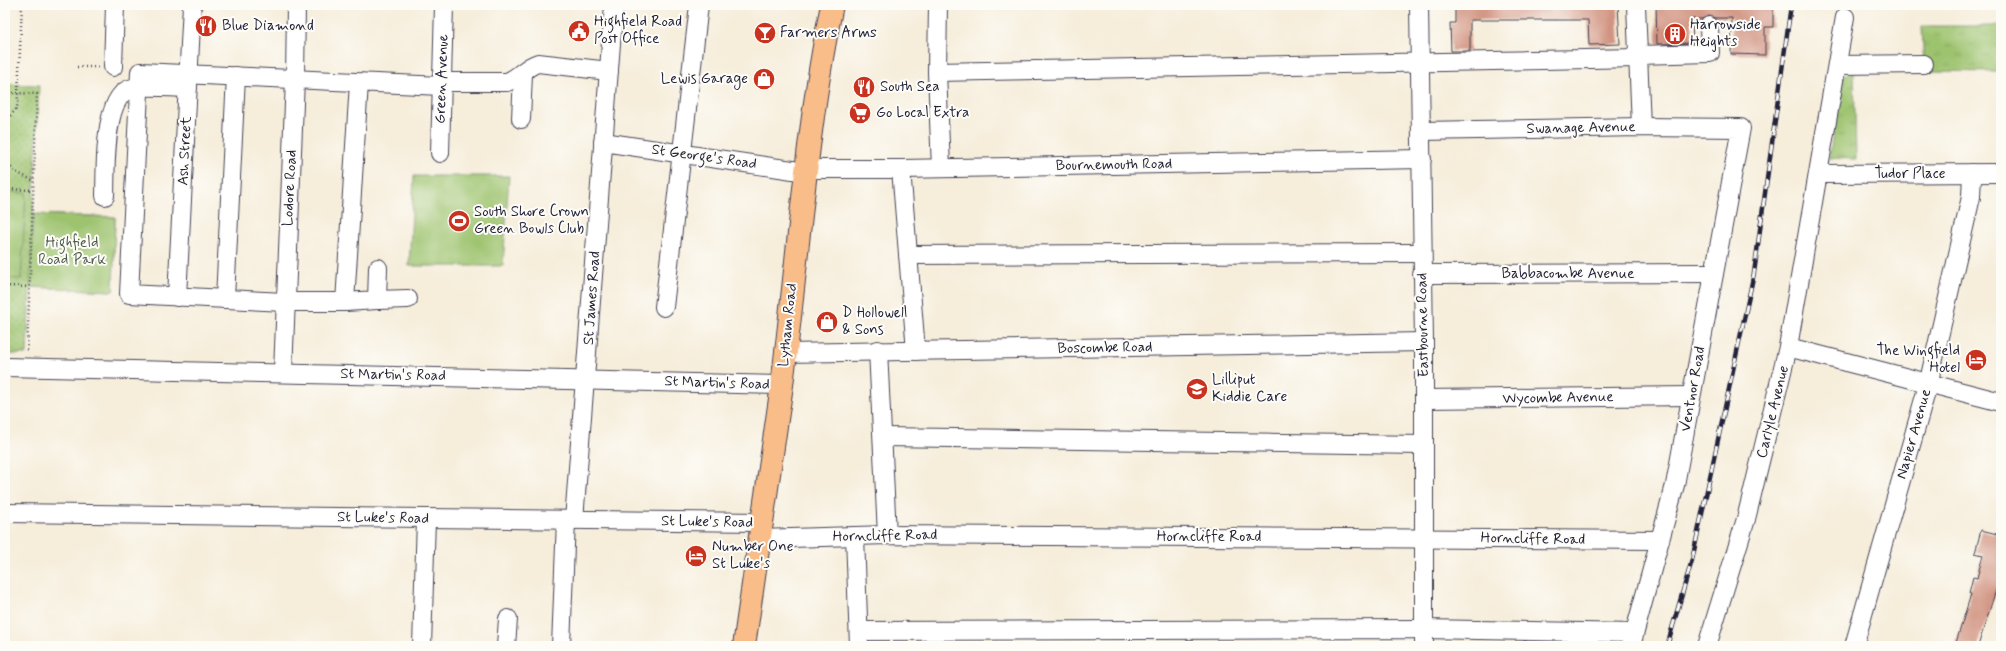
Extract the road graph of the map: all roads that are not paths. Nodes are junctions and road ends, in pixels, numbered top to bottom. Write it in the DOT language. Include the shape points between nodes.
graph roads {
  1 [pos="115,5"];
  2 [pos="192,5"];
  3 [pos="296,5"];
  4 [pos="444,5"];
  5 [pos="614,5"];
  6 [pos="699,5"];
  7 [pos="832,5"];
  8 [pos="938,5"];
  9 [pos="1419,5"];
  10 [pos="1636,5"];
  11 [pos="1845,18"];
  12 [pos="1709,26"];
  13 [pos="1638,57"];
  14 [pos="1420,62"];
  15 [pos="1924,64"];
  16 [pos="1838,65"];
  17 [pos="114,67"];
  18 [pos="609,71"];
  19 [pos="937,72"];
  20 [pos="523,74"];
  21 [pos="236,76"];
  22 [pos="295,79"];
  23 [pos="189,81"];
  24 [pos="359,83"];
  25 [pos="442,84"];
  26 [pos="140,87"];
  27 [pos="521,119"];
  28 [pos="1641,127"];
  29 [pos="1741,128"];
  30 [pos="1421,131"];
  31 [pos="603,142"];
  32 [pos="440,153"];
  33 [pos="682,154"];
  34 [pos="1422,159"];
  35 [pos="941,168"];
  36 [pos="901,169"];
  37 [pos="806,171"];
  38 [pos="1972,173"];
  39 [pos="2001,173"];
  40 [pos="1819,174"];
  41 [pos="105,196"];
  42 [pos="1421,253"];
  43 [pos="908,255"];
  44 [pos="378,268"];
  45 [pos="1714,273"];
  46 [pos="1422,274"];
  47 [pos="177,296"];
  48 [pos="225,299"];
  49 [pos="408,299"];
  50 [pos="377,300"];
  51 [pos="285,302"];
  52 [pos="345,302"];
  53 [pos="664,307"];
  54 [pos="1424,342"];
  55 [pos="1788,347"];
  56 [pos="878,350"];
  57 [pos="916,351"];
  58 [pos="785,353"];
  59 [pos="5,367"];
  60 [pos="283,372"];
  61 [pos="586,379"];
  62 [pos="1928,384"];
  63 [pos="782,385"];
  64 [pos="1691,396"];
  65 [pos="1424,399"];
  66 [pos="2001,402"];
  67 [pos="883,437"];
  68 [pos="1423,445"];
  69 [pos="5,514"];
  70 [pos="426,519"];
  71 [pos="570,520"];
  72 [pos="760,531"];
  73 [pos="887,535"];
  74 [pos="855,536"];
  75 [pos="1424,538"];
  76 [pos="1660,540"];
  77 [pos="508,619"];
  78 [pos="859,638"];
  79 [pos="1424,638"];
  80 [pos="1633,639"];
  81 [pos="422,646"];
  82 [pos="506,646"];
  83 [pos="561,646"];
  84 [pos="744,646"];
  85 [pos="1706,646"];
  86 [pos="1854,646"];
  1 -- 17 [label="street"];
  2 -- 23 [label="street, Ash Street"];
  3 -- 22 [label="street, Lodore Road"];
  4 -- 25 [label="street, Green Avenue"];
  5 -- 18 [label="street, St James Road"];
  6 -- 33 [label="street"];
  7 -- 37 [label="main road, Lytham Road"];
  8 -- 19 [label="street"];
  9 -- 14 [label="street, Eastbourne Road"];
  10 -- 13 [label="street"];
  11 -- 16 [label="street, Carlyle Avenue"];
  12 -- 13 [label="street" via="1710,52"];
  13 -- 14 [label="street"];
  13 -- 28 [label="street"];
  14 -- 19 [label="street"];
  14 -- 30 [label="street, Eastbourne Road"];
  15 -- 16 [label="street"];
  16 -- 40 [label="street, Carlyle Avenue"];
  18 -- 20 [label="street" via="538,63 528,66"];
  18 -- 31 [label="street, St James Road"];
  19 -- 35 [label="street"];
  20 -- 25 [label="street" via="507,82"];
  20 -- 27 [label="street"];
  21 -- 22 [label="street"];
  21 -- 23 [label="street"];
  21 -- 48 [label="street"];
  22 -- 24 [label="street"];
  22 -- 51 [label="street, Lodore Road"];
  23 -- 26 [label="street"];
  23 -- 47 [label="street, Ash Street"];
  24 -- 25 [label="street"];
  24 -- 52 [label="street"];
  25 -- 32 [label="street, Green Avenue"];
  26 -- 41 [label="street" via="121,94 112,109 107,139"];
  26 -- 47 [label="street" via="129,294"];
  28 -- 29 [label="street, Swanage Avenue"];
  28 -- 30 [label="street, Swanage Avenue"];
  29 -- 45 [label="street, Ventnor Road"];
  30 -- 34 [label="street, Eastbourne Road"];
  31 -- 33 [label="street, St George's Road"];
  31 -- 61 [label="street, St James Road"];
  33 -- 37 [label="street, St George's Road"];
  33 -- 53 [label="street"];
  34 -- 35 [label="street, Bournemouth Road"];
  34 -- 42 [label="street, Eastbourne Road"];
  35 -- 36 [label="street, Bournemouth Road"];
  36 -- 37 [label="street, Bournemouth Road"];
  36 -- 43 [label="street"];
  37 -- 58 [label="main road, Lytham Road"];
  38 -- 39 [label="street, Tudor Place"];
  38 -- 40 [label="street, Tudor Place"];
  38 -- 62 [label="street, Napier Avenue" via="1970,197"];
  40 -- 55 [label="street, Carlyle Avenue"];
  42 -- 43 [label="street"];
  42 -- 46 [label="street, Eastbourne Road"];
  43 -- 57 [label="street"];
  44 -- 50 [label="street"];
  45 -- 46 [label="street, Babbacombe Avenue"];
  45 -- 64 [label="street, Ventnor Road"];
  46 -- 54 [label="street, Eastbourne Road"];
  47 -- 48 [label="street"];
  48 -- 51 [label="street"];
  49 -- 50 [label="street"];
  50 -- 52 [label="street"];
  51 -- 52 [label="street"];
  51 -- 60 [label="street, Lodore Road"];
  54 -- 57 [label="street, Boscombe Road"];
  54 -- 65 [label="street, Eastbourne Road"];
  55 -- 62 [label="street"];
  55 -- 85 [label="street, Carlyle Avenue" via="1746,519"];
  56 -- 57 [label="street, Boscombe Road"];
  56 -- 58 [label="street, Boscombe Road"];
  56 -- 67 [label="street"];
  58 -- 63 [label="main road, Lytham Road"];
  59 -- 60 [label="street, St Martin's Road"];
  60 -- 61 [label="street, St Martin's Road"];
  61 -- 63 [label="street, St Martin's Road"];
  61 -- 71 [label="street, St James Road"];
  62 -- 66 [label="street"];
  62 -- 86 [label="street, Napier Avenue"];
  63 -- 72 [label="main road, Lytham Road"];
  64 -- 65 [label="street, Wycombe Avenue"];
  64 -- 76 [label="street, Ventnor Road" via="1675,486"];
  65 -- 68 [label="street, Eastbourne Road"];
  67 -- 68 [label="street"];
  67 -- 73 [label="street"];
  68 -- 75 [label="street, Eastbourne Road"];
  69 -- 70 [label="street, St Luke's Road"];
  70 -- 71 [label="street, St Luke's Road"];
  70 -- 81 [label="street"];
  71 -- 72 [label="street, St Luke's Road"];
  71 -- 83 [label="street, St James Road"];
  72 -- 74 [label="street, Horncliffe Road"];
  72 -- 84 [label="main road, Lytham Road"];
  73 -- 74 [label="street, Horncliffe Road"];
  73 -- 75 [label="street, Horncliffe Road"];
  74 -- 78 [label="street"];
  75 -- 76 [label="street, Horncliffe Road"];
  75 -- 79 [label="street, Eastbourne Road"];
  76 -- 80 [label="street, Ventnor Road"];
  77 -- 82 [label="street"];
  78 -- 79 [label="street"];
  79 -- 80 [label="street"];
}
